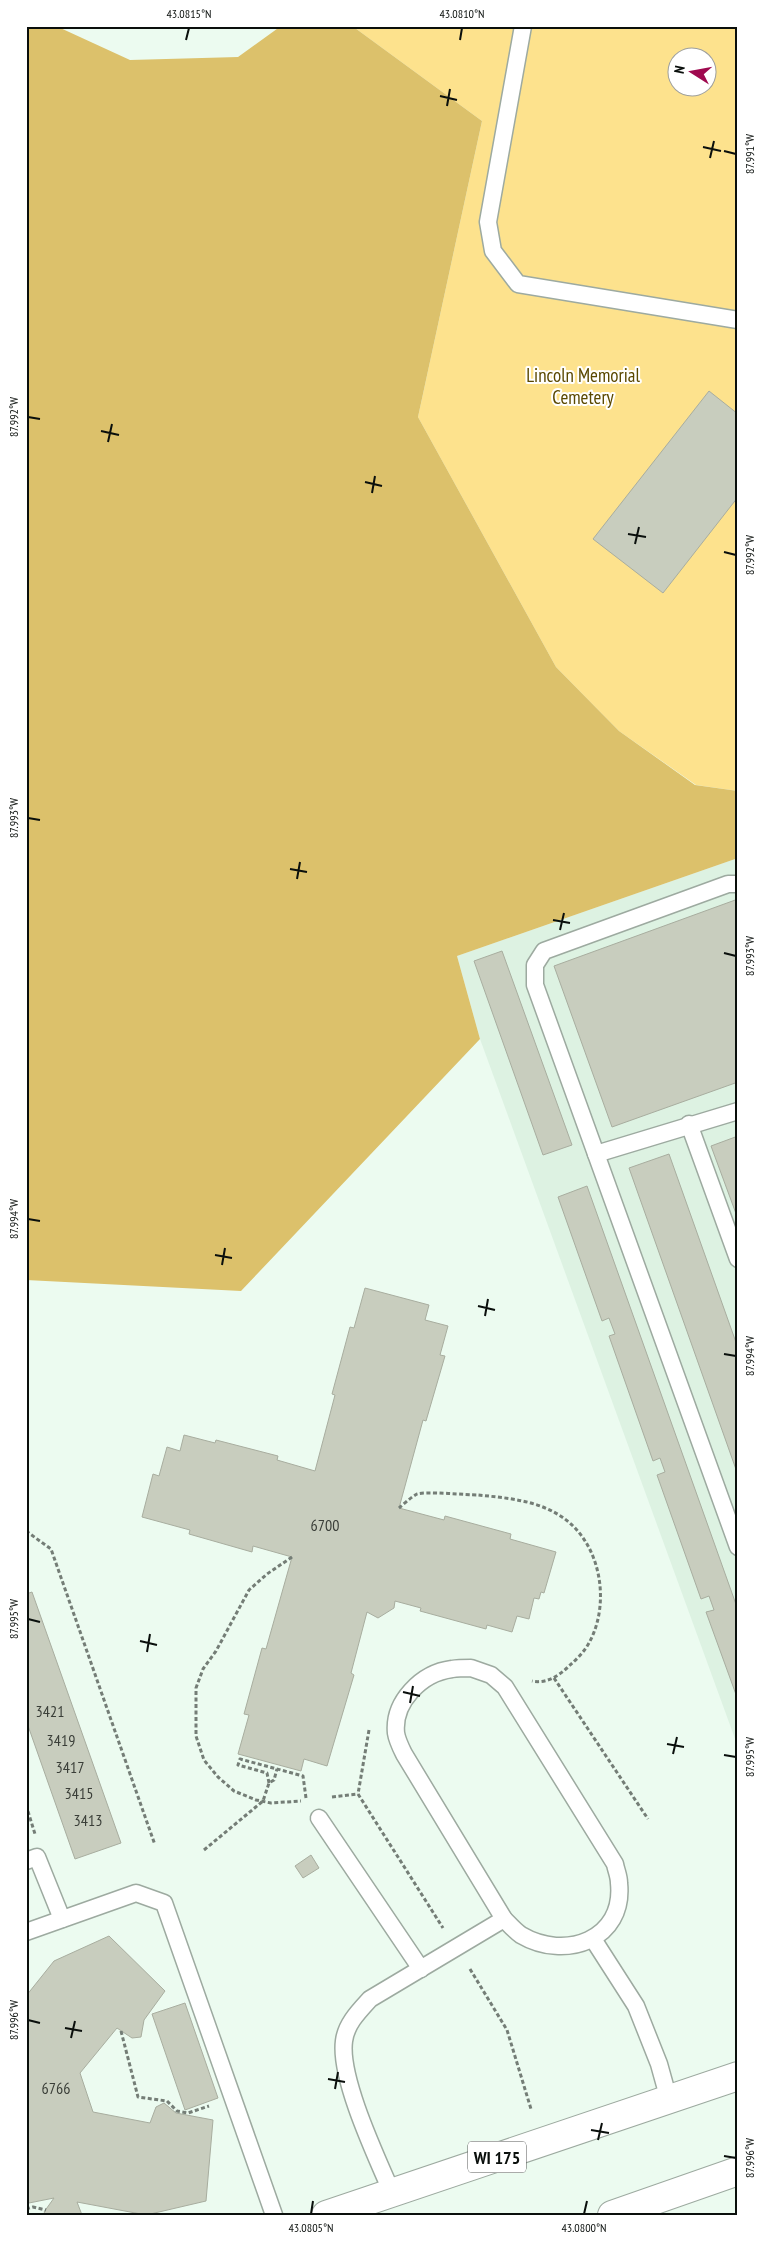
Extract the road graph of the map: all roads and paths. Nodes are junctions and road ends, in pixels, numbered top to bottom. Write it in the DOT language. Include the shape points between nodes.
graph roads {
  1 [pos="523,26"];
  2 [pos="738,320"];
  3 [pos="738,884"];
  4 [pos="738,1111"];
  5 [pos="689,1124"];
  6 [pos="596,1154"];
  7 [pos="738,1259"];
  8 [pos="399,1508"];
  9 [pos="732,1512"];
  10 [pos="26,1531"];
  11 [pos="738,1547"];
  12 [pos="292,1557"];
  13 [pos="554,1678"];
  14 [pos="524,1680"];
  15 [pos="370,1727"];
  16 [pos="277,1769"];
  17 [pos="269,1783"];
  18 [pos="358,1794"];
  19 [pos="324,1798"];
  20 [pos="315,1799"];
  21 [pos="306,1800"];
  22 [pos="263,1801"];
  23 [pos="26,1805"];
  24 [pos="29,1812"];
  25 [pos="319,1818"];
  26 [pos="648,1819"];
  27 [pos="155,1845"];
  28 [pos="204,1850"];
  29 [pos="26,1861"];
  30 [pos="62,1919"];
  31 [pos="504,1919"];
  32 [pos="444,1929"];
  33 [pos="26,1932"];
  34 [pos="593,1939"];
  35 [pos="421,1969"];
  36 [pos="485,1991"];
  37 [pos="122,2031"];
  38 [pos="738,2076"];
  39 [pos="669,2100"];
  40 [pos="217,2103"];
  41 [pos="531,2109"];
  42 [pos="738,2171"];
  43 [pos="392,2192"];
  44 [pos="26,2209"];
  45 [pos="46,2210"];
  46 [pos="274,2215"];
  47 [pos="326,2215"];
  48 [pos="612,2215"];
  1 -- 2 [label="lane" via="488,222 493,251 518,284"];
  3 -- 6 [label="lane" via="728,884 544,951 535,965 535,985"];
  4 -- 5 [label="lane"];
  5 -- 6 [label="lane"];
  5 -- 7 [label="lane"];
  6 -- 9 [label="lane"];
  8 -- 13 [label="path" via="418,1494 512,1498 542,1506 563,1517 577,1531 591,1553 599,1576 601,1601 589,1644 568,1668"];
  9 -- 11 [label="lane"];
  10 -- 27 [label="path" via="51,1549"];
  12 -- 22 [label="path" via="249,1590 203,1669 196,1688 196,1736 204,1760 234,1791"];
  13 -- 14 [label="path" via="535,1682"];
  13 -- 26 [label="path"];
  15 -- 18 [label="path"];
  16 -- 17 [label="path" via="274,1780"];
  16 -- 17 [label="path" via="240,1759 238,1765 267,1773"];
  16 -- 21 [label="path" via="303,1776"];
  17 -- 22 [label="path"];
  18 -- 19 [label="path"];
  18 -- 32 [label="path"];
  20 -- 21 [label="path"];
  21 -- 22 [label="path"];
  22 -- 28 [label="path"];
  23 -- 24 [label="path"];
  25 -- 35 [label="lane"];
  29 -- 30 [label="lane" via="37,1857"];
  30 -- 33 [label="lane"];
  30 -- 46 [label="lane" via="136,1893 164,1903"];
  31 -- 34 [label="lane" via="519,1934 536,1942 573,1946"];
  31 -- 34 [label="lane" via="404,1754 396,1735 396,1716 404,1700 418,1684 450,1669 471,1668 491,1675 505,1687 615,1864 618,1901 604,1931"];
  31 -- 35 [label="lane"];
  34 -- 39 [label="lane" via="636,2006"];
  35 -- 43 [label="lane" via="370,2000 353,2018 344,2039 344,2062 354,2096"];
  36 -- 41 [label="path" via="507,2030"];
  37 -- 40 [label="path" via="138,2097 167,2101 178,2111 188,2113"];
  38 -- 39 [label="main road, WI 175"];
  39 -- 43 [label="main road, WI 175"];
  42 -- 48 [label="main road"];
  43 -- 47 [label="main road, WI 175"];
  44 -- 45 [label="path"];
}
